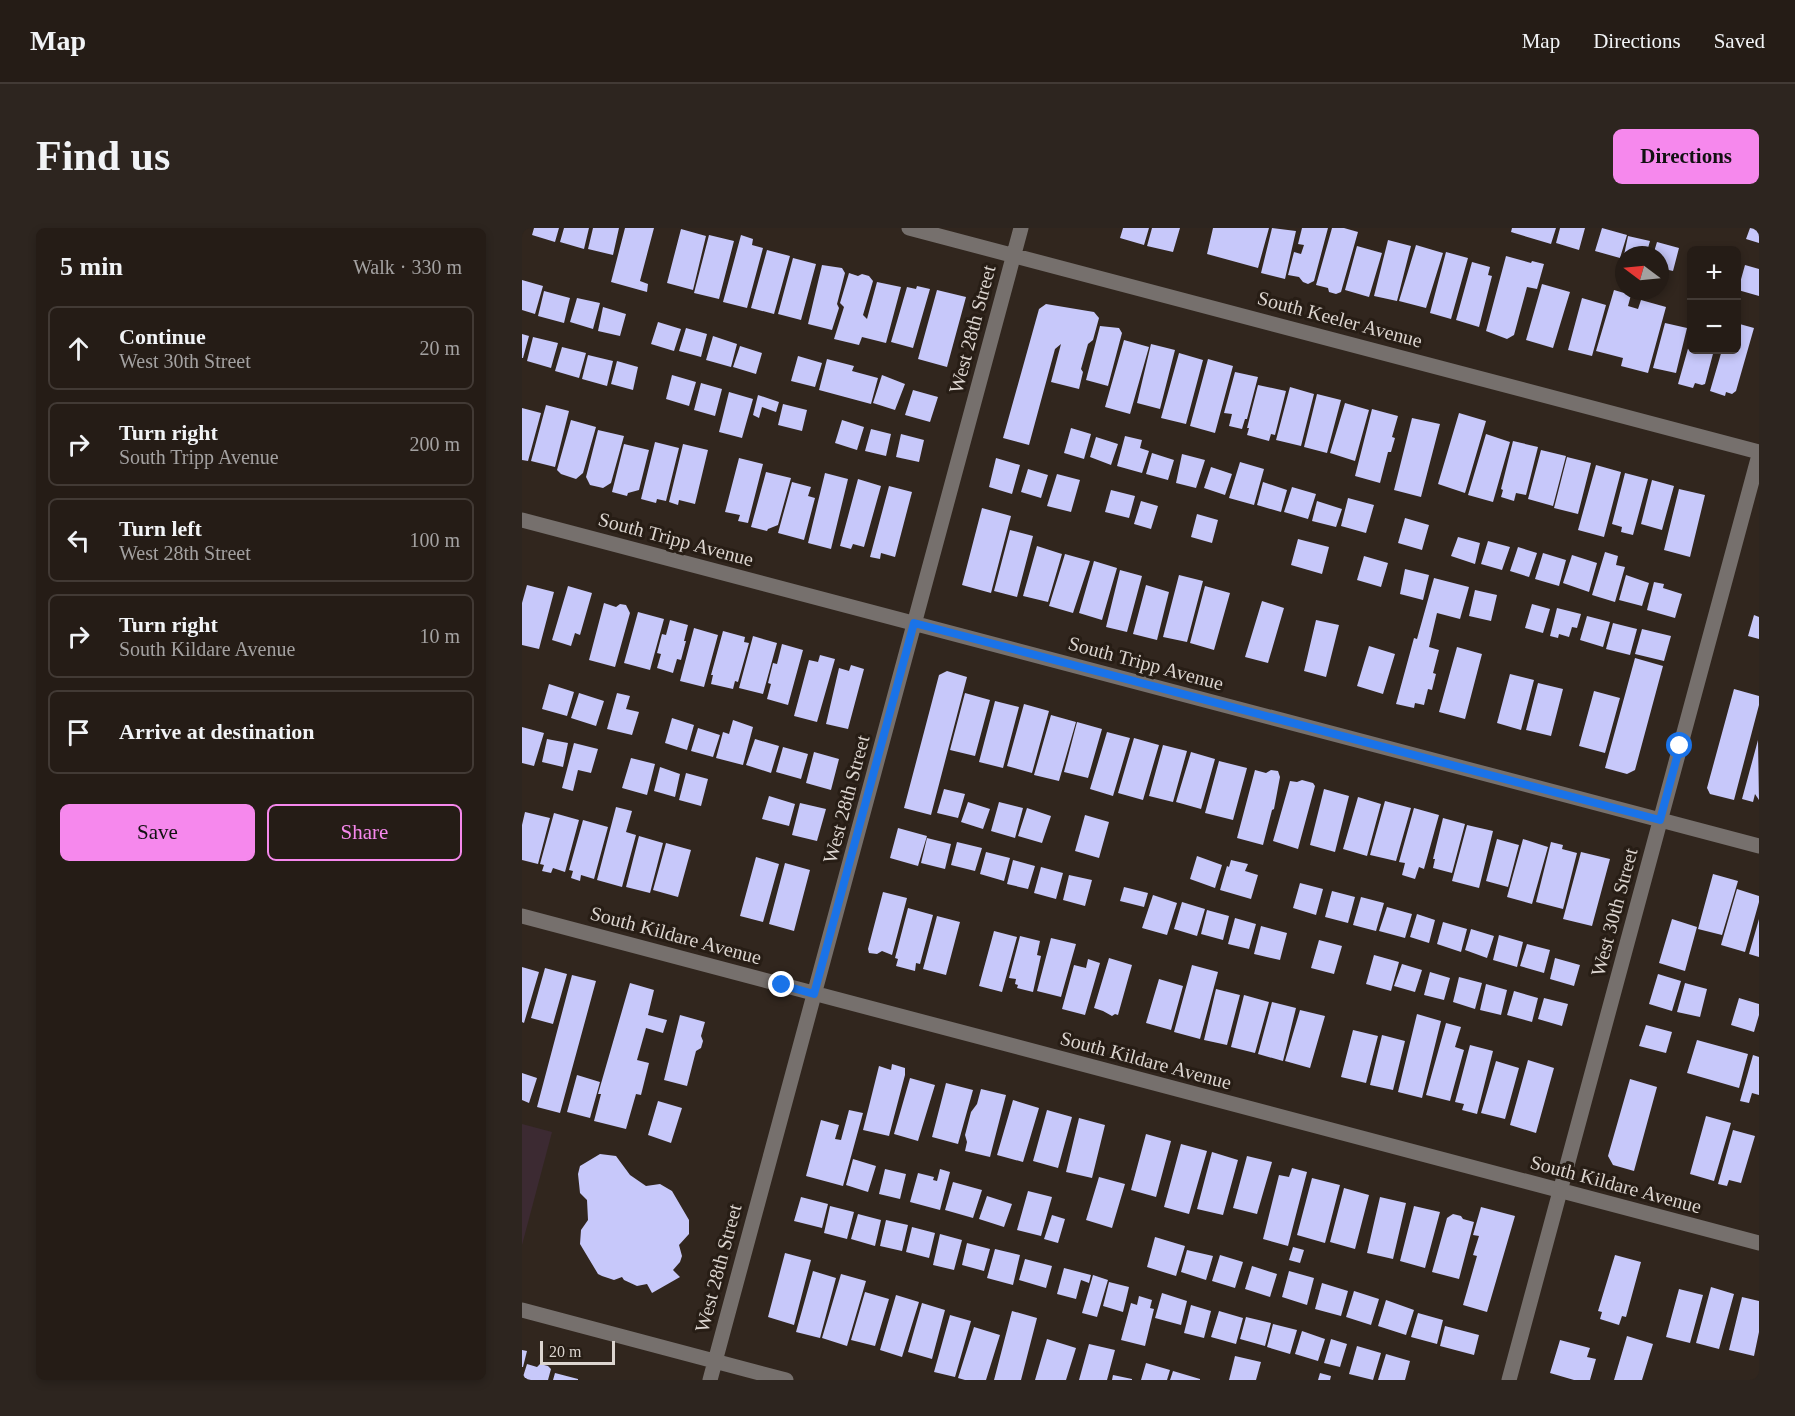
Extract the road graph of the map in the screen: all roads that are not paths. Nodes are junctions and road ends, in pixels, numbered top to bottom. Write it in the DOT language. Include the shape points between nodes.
graph roads {
  1 [pos="909,228"];
  2 [pos="1021,228"];
  3 [pos="1014,256"];
  4 [pos="1759,453"];
  5 [pos="522,520"];
  6 [pos="914,623"];
  7 [pos="1660,820"];
  8 [pos="1759,846"];
  9 [pos="522,916"];
  10 [pos="814,994"];
  11 [pos="1561,1191"];
  12 [pos="1759,1243"];
  13 [pos="522,1310"];
  14 [pos="715,1361"];
  15 [pos="710,1380"];
  16 [pos="786,1380"];
  17 [pos="1509,1380"];
  1 -- 3 [label="street, South Keeler Avenue"];
  2 -- 3 [label="street, West 28th Street"];
  3 -- 4 [label="street, South Keeler Avenue"];
  3 -- 6 [label="street, West 28th Street"];
  4 -- 7 [label="street, West 30th Street"];
  5 -- 6 [label="street, South Tripp Avenue"];
  6 -- 7 [label="street, South Tripp Avenue"];
  6 -- 10 [label="street, West 28th Street"];
  7 -- 8 [label="street, South Tripp Avenue"];
  7 -- 11 [label="street, West 30th Street"];
  9 -- 10 [label="street, South Kildare Avenue"];
  10 -- 11 [label="street, South Kildare Avenue"];
  10 -- 14 [label="street, West 28th Street"];
  11 -- 12 [label="street, South Kildare Avenue"];
  11 -- 17 [label="street, West 30th Street"];
  13 -- 14 [label="street"];
  14 -- 15 [label="street, West 28th Street"];
  14 -- 16 [label="street"];
}
